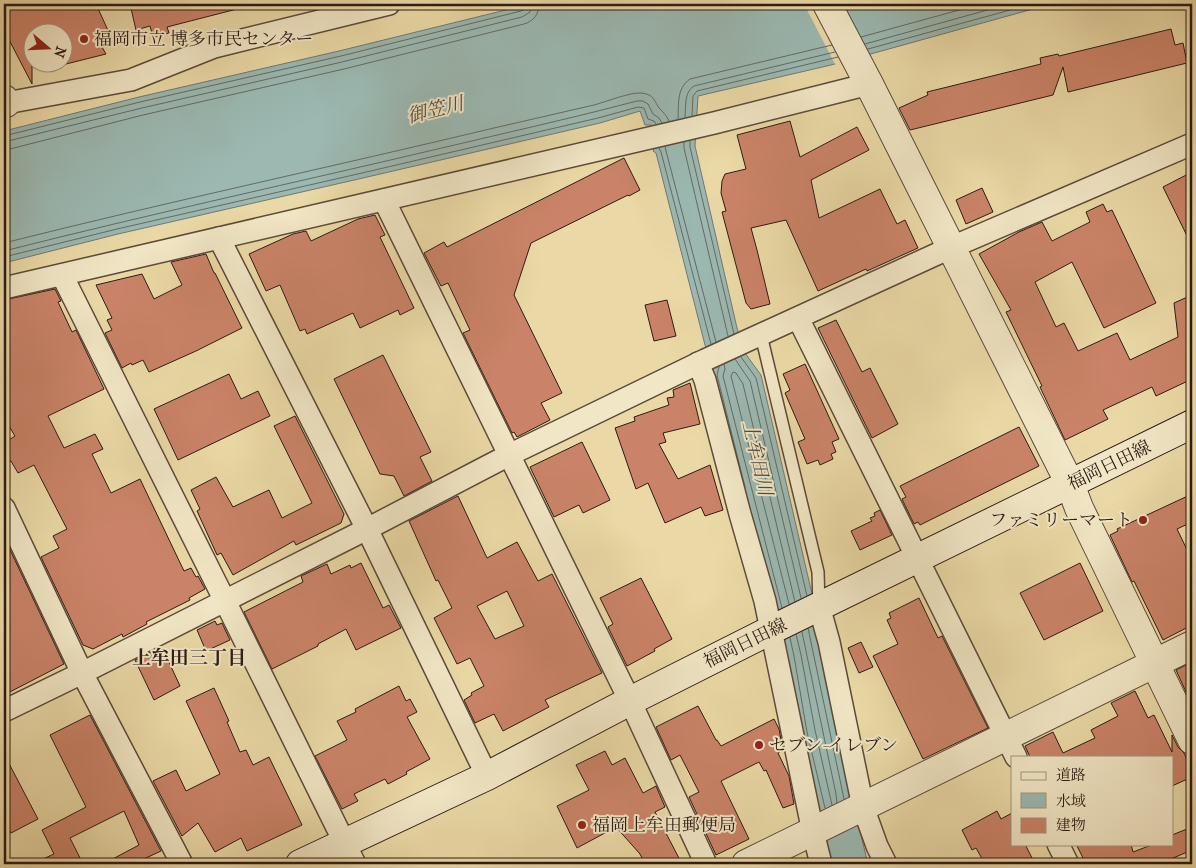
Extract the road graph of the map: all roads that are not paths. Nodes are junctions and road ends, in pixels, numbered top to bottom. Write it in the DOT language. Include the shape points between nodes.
graph roads {
  1 [pos="389,4"];
  2 [pos="827,4"];
  3 [pos="866,80"];
  4 [pos="4,102"];
  5 [pos="1192,144"];
  6 [pos="384,200"];
  7 [pos="219,238"];
  8 [pos="950,248"];
  9 [pos="62,275"];
  10 [pos="4,288"];
  11 [pos="798,318"];
  12 [pos="753,338"];
  13 [pos="701,361"];
  14 [pos="1192,424"];
  15 [pos="509,456"];
  16 [pos="1070,484"];
  17 [pos="4,508"];
  18 [pos="367,529"];
  19 [pos="918,559"];
  20 [pos="225,601"];
  21 [pos="814,609"];
  22 [pos="773,629"];
  23 [pos="1192,645"];
  24 [pos="1154,664"];
  25 [pos="82,673"];
  26 [pos="630,701"];
  27 [pos="4,711"];
  28 [pos="1192,740"];
  29 [pos="1011,747"];
  30 [pos="487,776"];
  31 [pos="856,810"];
  32 [pos="816,830"];
  33 [pos="1059,846"];
  34 [pos="350,854"];
  35 [pos="182,864"];
  36 [pos="300,864"];
  37 [pos="706,864"];
  38 [pos="746,864"];
  39 [pos="821,864"];
  40 [pos="886,864"];
  41 [pos="1068,864"];
  1 -- 4 [label="street" via="214,47 132,80"];
  2 -- 3 [label="street"];
  3 -- 6 [label="street" via="714,122"];
  3 -- 8 [label="street"];
  5 -- 8 [label="street"];
  6 -- 7 [label="street"];
  6 -- 15 [label="street"];
  7 -- 9 [label="street"];
  7 -- 18 [label="street"];
  8 -- 11 [label="street"];
  8 -- 16 [label="street"];
  9 -- 10 [label="street"];
  9 -- 20 [label="street"];
  11 -- 12 [label="street"];
  11 -- 19 [label="street"];
  12 -- 13 [label="street"];
  12 -- 21 [label="lane" via="818,572"];
  13 -- 15 [label="street"];
  13 -- 22 [label="street"];
  14 -- 16 [label="street, 福岡日田線"];
  15 -- 18 [label="street"];
  15 -- 26 [label="street"];
  16 -- 19 [label="street, 福岡日田線"];
  16 -- 24 [label="street"];
  17 -- 25 [label="street"];
  18 -- 20 [label="street"];
  18 -- 30 [label="street"];
  19 -- 21 [label="street, 福岡日田線"];
  19 -- 29 [label="street"];
  20 -- 25 [label="street"];
  20 -- 34 [label="street"];
  21 -- 22 [label="street, 福岡日田線"];
  21 -- 31 [label="street" via="829,642"];
  22 -- 26 [label="street, 福岡日田線"];
  22 -- 32 [label="street"];
  23 -- 24 [label="street"];
  24 -- 28 [label="street"];
  24 -- 29 [label="street"];
  25 -- 27 [label="street"];
  25 -- 35 [label="street"];
  26 -- 30 [label="street, 福岡日田線"];
  26 -- 37 [label="street"];
  29 -- 31 [label="street"];
  30 -- 34 [label="street, 福岡日田線"];
  31 -- 32 [label="street"];
  31 -- 40 [label="street"];
  32 -- 38 [label="street"];
  32 -- 39 [label="street"];
  33 -- 41 [label="street"];
  34 -- 36 [label="street, 福岡日田線"];
}
